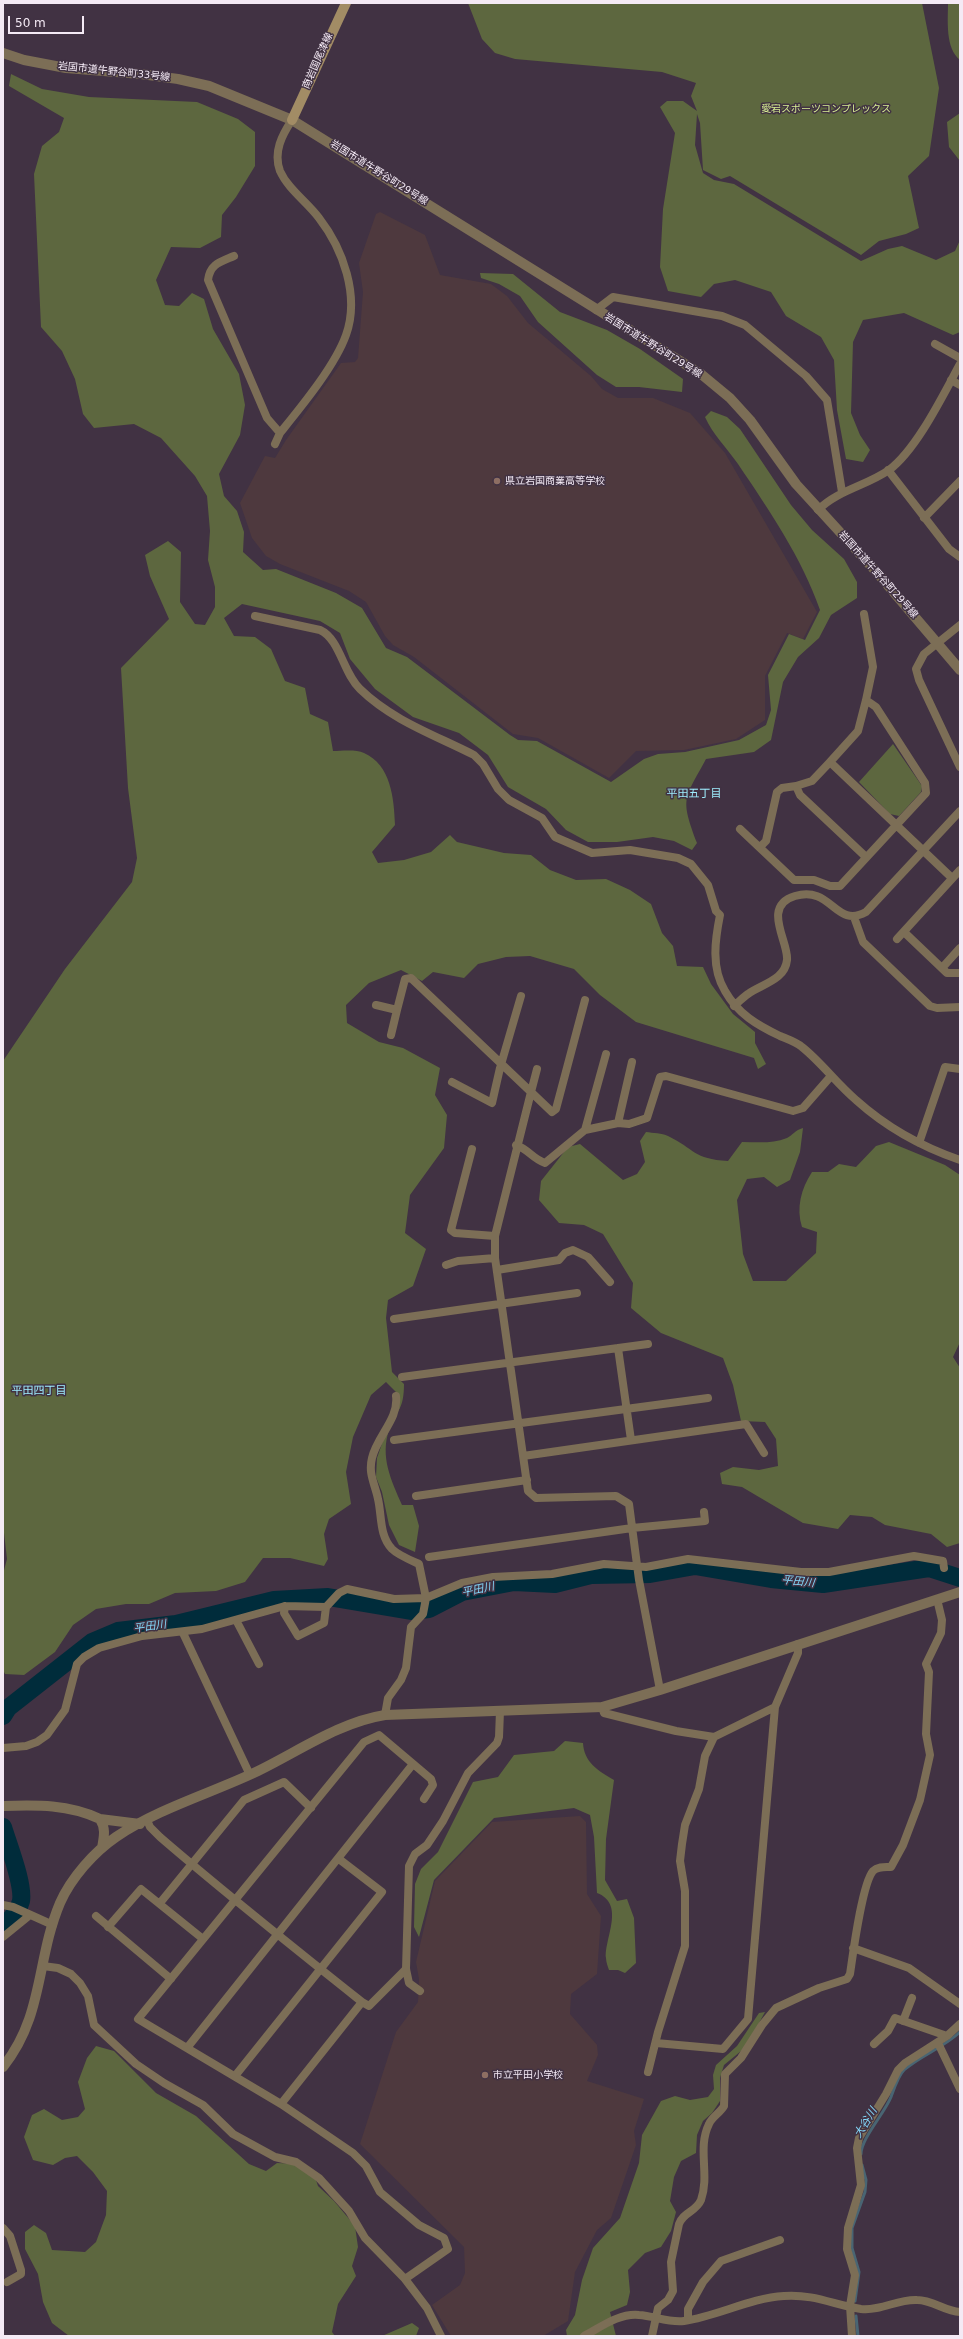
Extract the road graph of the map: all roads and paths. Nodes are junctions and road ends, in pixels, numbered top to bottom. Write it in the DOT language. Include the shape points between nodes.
graph roads {
  1 [pos="346,3"];
  2 [pos="3,53"];
  3 [pos="292,120"];
  4 [pos="234,256"];
  5 [pos="596,310"];
  6 [pos="935,344"];
  7 [pos="960,358"];
  8 [pos="960,364"];
  9 [pos="951,380"];
  10 [pos="960,385"];
  11 [pos="280,433"];
  12 [pos="275,444"];
  13 [pos="888,470"];
  14 [pos="960,481"];
  15 [pos="842,492"];
  16 [pos="818,510"];
  17 [pos="924,518"];
  18 [pos="960,557"];
  19 [pos="864,614"];
  20 [pos="255,616"];
  21 [pos="959,627"];
  22 [pos="938,642"];
  23 [pos="960,670"];
  24 [pos="866,700"];
  25 [pos="830,762"];
  26 [pos="960,767"];
  27 [pos="796,786"];
  28 [pos="960,811"];
  29 [pos="896,824"];
  30 [pos="740,829"];
  31 [pos="760,847"];
  32 [pos="923,850"];
  33 [pos="866,857"];
  34 [pos="960,870"];
  35 [pos="952,878"];
  36 [pos="854,917"];
  37 [pos="904,932"];
  38 [pos="897,939"];
  39 [pos="960,948"];
  40 [pos="942,968"];
  41 [pos="960,973"];
  42 [pos="522,996"];
  43 [pos="585,1000"];
  44 [pos="376,1005"];
  45 [pos="734,1006"];
  46 [pos="960,1007"];
  47 [pos="397,1010"];
  48 [pos="391,1035"];
  49 [pos="606,1054"];
  50 [pos="632,1062"];
  51 [pos="502,1063"];
  52 [pos="537,1069"];
  53 [pos="960,1070"];
  54 [pos="831,1076"];
  55 [pos="452,1082"];
  56 [pos="531,1092"];
  57 [pos="618,1123"];
  58 [pos="586,1130"];
  59 [pos="919,1143"];
  60 [pos="516,1145"];
  61 [pos="472,1149"];
  62 [pos="960,1160"];
  63 [pos="495,1236"];
  64 [pos="495,1258"];
  65 [pos="446,1265"];
  66 [pos="497,1270"];
  67 [pos="610,1282"];
  68 [pos="577,1293"];
  69 [pos="502,1303"];
  70 [pos="394,1319"];
  71 [pos="648,1344"];
  72 [pos="618,1348"];
  73 [pos="511,1363"];
  74 [pos="402,1377"];
  75 [pos="396,1396"];
  76 [pos="708,1398"];
  77 [pos="626,1408"];
  78 [pos="519,1423"];
  79 [pos="394,1440"];
  80 [pos="631,1440"];
  81 [pos="764,1453"];
  82 [pos="524,1456"];
  83 [pos="527,1480"];
  84 [pos="416,1496"];
  85 [pos="704,1512"];
  86 [pos="632,1528"];
  87 [pos="429,1557"];
  88 [pos="944,1568"];
  89 [pos="638,1573"];
  90 [pos="959,1594"];
  91 [pos="937,1599"];
  92 [pos="426,1600"];
  93 [pos="327,1605"];
  94 [pos="285,1606"];
  95 [pos="236,1620"];
  96 [pos="183,1632"];
  97 [pos="798,1644"];
  98 [pos="259,1664"];
  99 [pos="660,1690"];
  100 [pos="602,1707"];
  101 [pos="775,1707"];
  102 [pos="500,1712"];
  103 [pos="385,1715"];
  104 [pos="714,1737"];
  105 [pos="3,1748"];
  106 [pos="413,1764"];
  107 [pos="250,1775"];
  108 [pos="424,1799"];
  109 [pos="5,1806"];
  110 [pos="311,1808"];
  111 [pos="100,1819"];
  112 [pos="143,1822"];
  113 [pos="102,1848"];
  114 [pos="339,1859"];
  115 [pos="192,1864"];
  116 [pos="234,1901"];
  117 [pos="160,1902"];
  118 [pos="3,1905"];
  119 [pos="30,1916"];
  120 [pos="96,1916"];
  121 [pos="53,1925"];
  122 [pos="108,1927"];
  123 [pos="278,1933"];
  124 [pos="3,1937"];
  125 [pos="203,1939"];
  126 [pos="853,1948"];
  127 [pos="44,1966"];
  128 [pos="320,1969"];
  129 [pos="406,1969"];
  130 [pos="171,1979"];
  131 [pos="420,1991"];
  132 [pos="912,1998"];
  133 [pos="362,2002"];
  134 [pos="960,2004"];
  135 [pos="903,2021"];
  136 [pos="960,2024"];
  137 [pos="948,2036"];
  138 [pos="656,2043"];
  139 [pos="874,2044"];
  140 [pos="940,2047"];
  141 [pos="187,2048"];
  142 [pos="3,2067"];
  143 [pos="648,2072"];
  144 [pos="235,2076"];
  145 [pos="960,2089"];
  146 [pos="280,2104"];
  147 [pos="3,2228"];
  148 [pos="780,2240"];
  149 [pos="405,2279"];
  150 [pos="7,2282"];
  151 [pos="850,2306"];
  152 [pos="960,2312"];
  153 [pos="654,2317"];
  154 [pos="688,2320"];
  155 [pos="442,2336"];
  156 [pos="584,2336"];
  157 [pos="652,2336"];
  158 [pos="852,2336"];
  1 -- 3 [label="main road, 南岩国尾津線"];
  2 -- 3 [label="street, 岩国市道牛野谷町33号線" via="66,68 142,74 209,86"];
  3 -- 5 [label="street, 岩国市道牛野谷町29号線"];
  3 -- 11 [label="street" via="282,135 277,153 280,170 319,218 338,250 347,275 351,311 346,336 334,359"];
  4 -- 11 [label="street" via="213,265 208,280 266,418"];
  5 -- 15 [label="street" via="613,297 722,316 745,325 806,376 827,400"];
  5 -- 16 [label="street, 岩国市道牛野谷町29号線" via="700,374 730,398 750,420"];
  6 -- 7 [label="street"];
  8 -- 9 [label="street"];
  9 -- 10 [label="street"];
  9 -- 13 [label="street" via="911,448"];
  11 -- 12 [label="street"];
  13 -- 15 [label="street"];
  13 -- 17 [label="street"];
  14 -- 17 [label="street"];
  15 -- 16 [label="street"];
  16 -- 22 [label="street, 岩国市道牛野谷町29号線"];
  17 -- 18 [label="street" via="949,549"];
  19 -- 24 [label="street" via="873,667"];
  20 -- 45 [label="street" via="328,633 351,679 374,702 409,725 474,755 483,764 498,789 509,800 542,818 555,837 592,853 630,850 678,858 691,864 708,885 716,911 720,915 714,950 716,965 724,990"];
  21 -- 22 [label="street"];
  22 -- 23 [label="street, 岩国市道牛野谷町29号線"];
  22 -- 26 [label="street" via="924,654 916,669"];
  24 -- 25 [label="street" via="858,731"];
  24 -- 29 [label="street" via="876,707 925,784 926,793"];
  25 -- 27 [label="street" via="812,781"];
  25 -- 29 [label="street"];
  27 -- 31 [label="street" via="782,788 777,792 766,841"];
  27 -- 33 [label="street" via="800,795"];
  28 -- 32 [label="street"];
  29 -- 32 [label="street"];
  29 -- 33 [label="street"];
  30 -- 31 [label="street"];
  31 -- 33 [label="street" via="794,880 814,880 830,886 840,886"];
  32 -- 35 [label="street"];
  32 -- 36 [label="street" via="866,912"];
  34 -- 35 [label="street"];
  35 -- 37 [label="street"];
  36 -- 45 [label="street" via="846,915 826,899 815,894 804,893 790,897 780,909 777,923 786,948 786,968 773,981 748,994"];
  36 -- 46 [label="street" via="863,942 930,1006"];
  37 -- 38 [label="street"];
  37 -- 40 [label="street"];
  39 -- 40 [label="street"];
  40 -- 41 [label="street" via="947,972"];
  42 -- 51 [label="street"];
  43 -- 56 [label="street" via="556,1109 552,1112"];
  44 -- 47 [label="street"];
  45 -- 54 [label="street" via="755,1024 800,1045"];
  47 -- 48 [label="street"];
  47 -- 51 [label="street" via="405,979 411,978"];
  49 -- 58 [label="street"];
  50 -- 57 [label="street"];
  51 -- 55 [label="street" via="492,1103"];
  51 -- 56 [label="street"];
  52 -- 56 [label="street"];
  53 -- 59 [label="street" via="945,1067"];
  54 -- 57 [label="street" via="803,1108 793,1111 666,1076 660,1077 647,1118 629,1124"];
  54 -- 59 [label="street" via="856,1100 894,1129"];
  56 -- 60 [label="street"];
  57 -- 58 [label="street"];
  58 -- 60 [label="street" via="545,1162 537,1160 523,1147"];
  59 -- 62 [label="street"];
  60 -- 63 [label="street"];
  61 -- 63 [label="street" via="451,1230 455,1233"];
  63 -- 64 [label="street"];
  64 -- 65 [label="street" via="458,1261"];
  64 -- 66 [label="street"];
  66 -- 67 [label="street" via="559,1260 565,1253 574,1250 588,1258"];
  66 -- 69 [label="street"];
  68 -- 69 [label="street"];
  69 -- 70 [label="street"];
  69 -- 73 [label="street"];
  71 -- 72 [label="street"];
  72 -- 73 [label="street"];
  72 -- 77 [label="street"];
  73 -- 74 [label="street"];
  73 -- 78 [label="street"];
  75 -- 92 [label="street" via="395,1412 372,1456 371,1480 379,1500 386,1540 392,1549 419,1564"];
  76 -- 77 [label="street"];
  77 -- 78 [label="street"];
  77 -- 80 [label="street"];
  78 -- 79 [label="street"];
  78 -- 82 [label="street"];
  80 -- 81 [label="street" via="746,1424"];
  80 -- 82 [label="street"];
  82 -- 83 [label="street"];
  83 -- 84 [label="street"];
  83 -- 86 [label="street" via="528,1492 536,1498 616,1496 629,1504"];
  85 -- 86 [label="street" via="705,1521"];
  86 -- 87 [label="street"];
  86 -- 89 [label="street"];
  88 -- 89 [label="street" via="943,1561 914,1556 828,1572 801,1572 688,1559 646,1567"];
  89 -- 92 [label="street" via="604,1564 552,1574 493,1577 462,1584"];
  89 -- 99 [label="street"];
  90 -- 91 [label="street"];
  91 -- 97 [label="street"];
  91 -- 126 [label="street" via="942,1620 941,1633 926,1664 929,1672 926,1734 930,1755 924,1784 903,1845 891,1867 874,1870 868,1878"];
  92 -- 93 [label="street" via="394,1598 347,1589"];
  92 -- 103 [label="street" via="423,1614 411,1627 406,1668 388,1698"];
  93 -- 94 [label="street"];
  93 -- 94 [label="street" via="324,1623 298,1636 284,1613"];
  94 -- 95 [label="street"];
  95 -- 96 [label="street"];
  95 -- 98 [label="street"];
  96 -- 105 [label="street" via="142,1636 99,1648 84,1657 73,1673 66,1710 47,1735 26,1746"];
  96 -- 107 [label="street"];
  97 -- 99 [label="street"];
  97 -- 101 [label="street" via="798,1653"];
  99 -- 100 [label="street"];
  100 -- 102 [label="street"];
  100 -- 104 [label="street" via="604,1713 676,1731"];
  101 -- 104 [label="street"];
  101 -- 138 [label="street" via="748,2019 723,2049"];
  102 -- 103 [label="street"];
  102 -- 129 [label="street" via="497,1743 468,1773 443,1821 427,1845 415,1854 409,1866"];
  103 -- 107 [label="street" via="371,1717 348,1726"];
  104 -- 138 [label="street" via="705,1756 699,1789 685,1825 680,1862 685,1891 685,1946"];
  106 -- 108 [label="street" via="431,1779 433,1785"];
  106 -- 110 [label="street" via="378,1734 364,1742"];
  106 -- 114 [label="street"];
  107 -- 112 [label="street"];
  109 -- 111 [label="street" via="48,1805 71,1809"];
  110 -- 115 [label="street" via="284,1782 244,1800"];
  110 -- 116 [label="street"];
  111 -- 112 [label="street"];
  111 -- 113 [label="street" via="105,1834"];
  112 -- 113 [label="street" via="117,1836"];
  112 -- 115 [label="street"];
  113 -- 121 [label="street" via="68,1888"];
  114 -- 123 [label="street"];
  114 -- 128 [label="street" via="382,1892"];
  115 -- 116 [label="street"];
  115 -- 117 [label="street"];
  116 -- 123 [label="street"];
  116 -- 125 [label="street"];
  117 -- 122 [label="street" via="141,1889"];
  117 -- 125 [label="street"];
  118 -- 119 [label="street"];
  119 -- 121 [label="street"];
  119 -- 124 [label="street"];
  120 -- 122 [label="street"];
  121 -- 127 [label="street"];
  122 -- 130 [label="street"];
  123 -- 128 [label="street"];
  123 -- 141 [label="street"];
  125 -- 130 [label="street"];
  126 -- 134 [label="street" via="909,1968"];
  126 -- 153 [label="street" via="847,1979 776,2008 741,2058 725,2074 724,2106 709,2124 704,2140 705,2178 701,2199 697,2207 681,2218 671,2262 673,2291 668,2300 658,2308"];
  127 -- 142 [label="street" via="32,2016 21,2042"];
  127 -- 149 [label="street" via="65,1971 80,1983 88,1996 94,2025 136,2064 203,2104 233,2134 275,2157 296,2162 309,2169 349,2211 365,2238"];
  128 -- 133 [label="street"];
  128 -- 144 [label="street"];
  129 -- 131 [label="street" via="409,1983"];
  129 -- 133 [label="street" via="369,2006"];
  130 -- 141 [label="street" via="138,2019"];
  132 -- 135 [label="street"];
  133 -- 146 [label="street"];
  135 -- 137 [label="street"];
  135 -- 139 [label="street" via="894,2018 888,2031"];
  136 -- 137 [label="street"];
  137 -- 140 [label="street"];
  138 -- 143 [label="street"];
  140 -- 145 [label="street"];
  140 -- 151 [label="street" via="905,2063 898,2070 859,2138 857,2148 861,2185 848,2228 847,2249 855,2276"];
  141 -- 144 [label="street"];
  144 -- 146 [label="street"];
  146 -- 149 [label="street" via="353,2153 366,2166 380,2192 420,2225 444,2238 448,2249"];
  147 -- 150 [label="street" via="10,2236 21,2270 21,2274"];
  148 -- 154 [label="street" via="721,2261 703,2282 688,2309"];
  149 -- 155 [label="street" via="427,2308"];
  151 -- 152 [label="street" via="871,2310 904,2300 919,2300"];
  151 -- 154 [label="street" via="823,2298 784,2296"];
  151 -- 158 [label="street"];
  153 -- 154 [label="street"];
  153 -- 156 [label="street" via="639,2314 627,2316"];
  153 -- 157 [label="street"];
}
